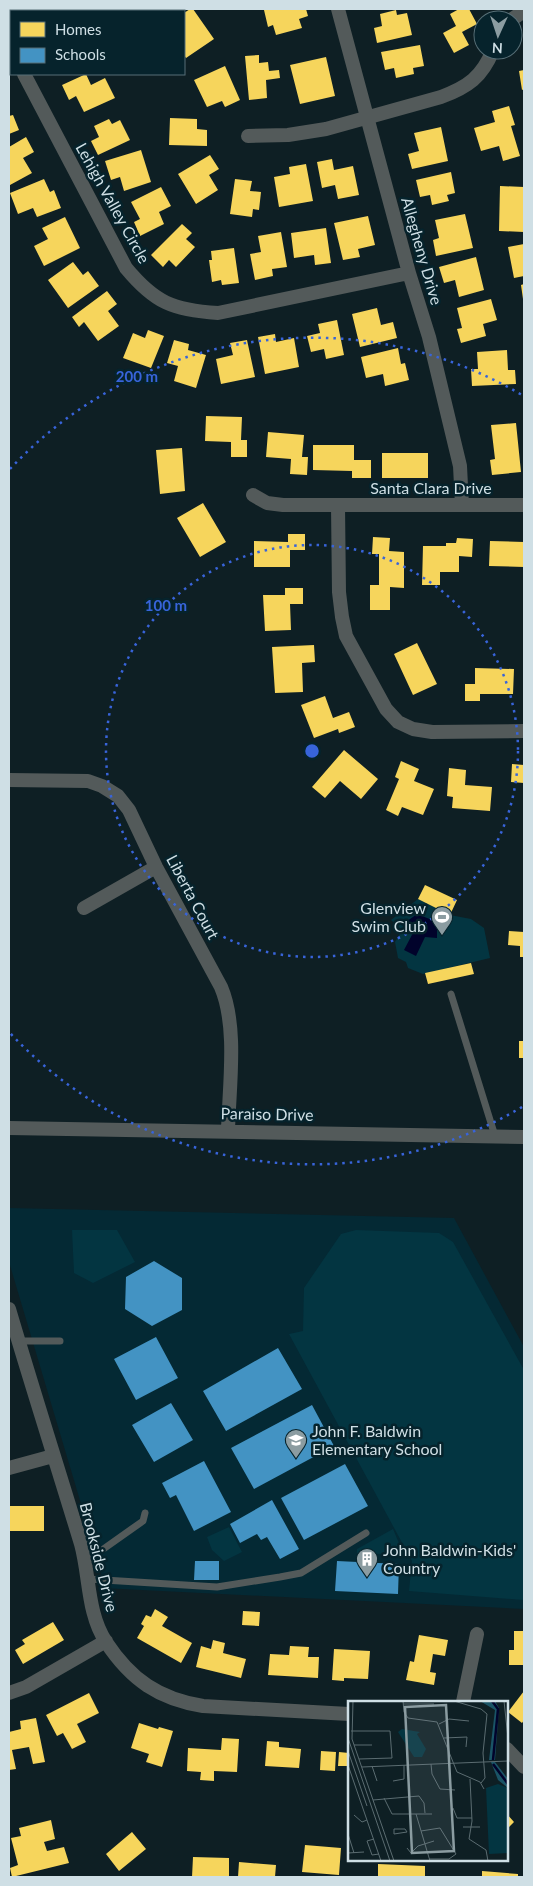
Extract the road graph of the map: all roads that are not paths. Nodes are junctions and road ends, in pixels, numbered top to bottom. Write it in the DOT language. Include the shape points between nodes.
graph roads {
  1 [pos="338,9"];
  2 [pos="489,60"];
  3 [pos="25,75"];
  4 [pos="367,118"];
  5 [pos="248,136"];
  6 [pos="409,273"];
  7 [pos="253,495"];
  8 [pos="524,505"];
  9 [pos="338,506"];
  10 [pos="462,506"];
  11 [pos="524,731"];
  12 [pos="9,780"];
  13 [pos="156,868"];
  14 [pos="84,908"];
  15 [pos="451,994"];
  16 [pos="9,1128"];
  17 [pos="228,1131"];
  18 [pos="495,1136"];
  19 [pos="524,1137"];
  20 [pos="9,1309"];
  21 [pos="18,1341"];
  22 [pos="60,1341"];
  23 [pos="53,1456"];
  24 [pos="9,1468"];
  25 [pos="145,1513"];
  26 [pos="366,1533"];
  27 [pos="85,1563"];
  28 [pos="88,1579"];
  29 [pos="477,1634"];
  30 [pos="106,1641"];
  31 [pos="9,1693"];
  32 [pos="463,1701"];
  33 [pos="348,1714"];
  34 [pos="508,1750"];
  35 [pos="524,1767"];
  1 -- 4 [label="street, Allegheny Drive"];
  2 -- 4 [label="street" via="476,79 460,90"];
  3 -- 6 [label="street, Lehigh Valley Circle" via="126,268 142,288 163,302 189,311 218,313"];
  4 -- 5 [label="street" via="288,135"];
  4 -- 6 [label="street, Allegheny Drive"];
  6 -- 10 [label="street, Allegheny Drive" via="429,337 460,466"];
  7 -- 9 [label="street, Santa Clara Drive" via="283,506"];
  8 -- 10 [label="street, Santa Clara Drive"];
  9 -- 10 [label="street, Santa Clara Drive"];
  9 -- 11 [label="street" via="339,592 346,636 386,709 398,722 413,729 432,732"];
  12 -- 13 [label="street, Liberta Court" via="88,781 102,786 118,796 130,810"];
  13 -- 14 [label="street"];
  13 -- 17 [label="street, Liberta Court" via="228,1003 231,1028"];
  15 -- 18 [label="lane"];
  16 -- 17 [label="street, Paraiso Drive"];
  17 -- 18 [label="street, Paraiso Drive"];
  18 -- 19 [label="street, Paraiso Drive"];
  20 -- 21 [label="street, Brookside Drive"];
  21 -- 22 [label="lane"];
  21 -- 23 [label="street, Brookside Drive"];
  23 -- 24 [label="street"];
  23 -- 27 [label="street, Brookside Drive"];
  25 -- 27 [label="lane" via="144,1521"];
  26 -- 28 [label="lane" via="301,1573 280,1577 217,1587"];
  27 -- 28 [label="street, Brookside Drive"];
  28 -- 30 [label="street, Brookside Drive" via="94,1615"];
  29 -- 32 [label="street"];
  30 -- 31 [label="street" via="26,1687"];
  30 -- 33 [label="street, Brookside Drive" via="137,1679 150,1689 184,1703"];
  34 -- 35 [label="street"];
}
